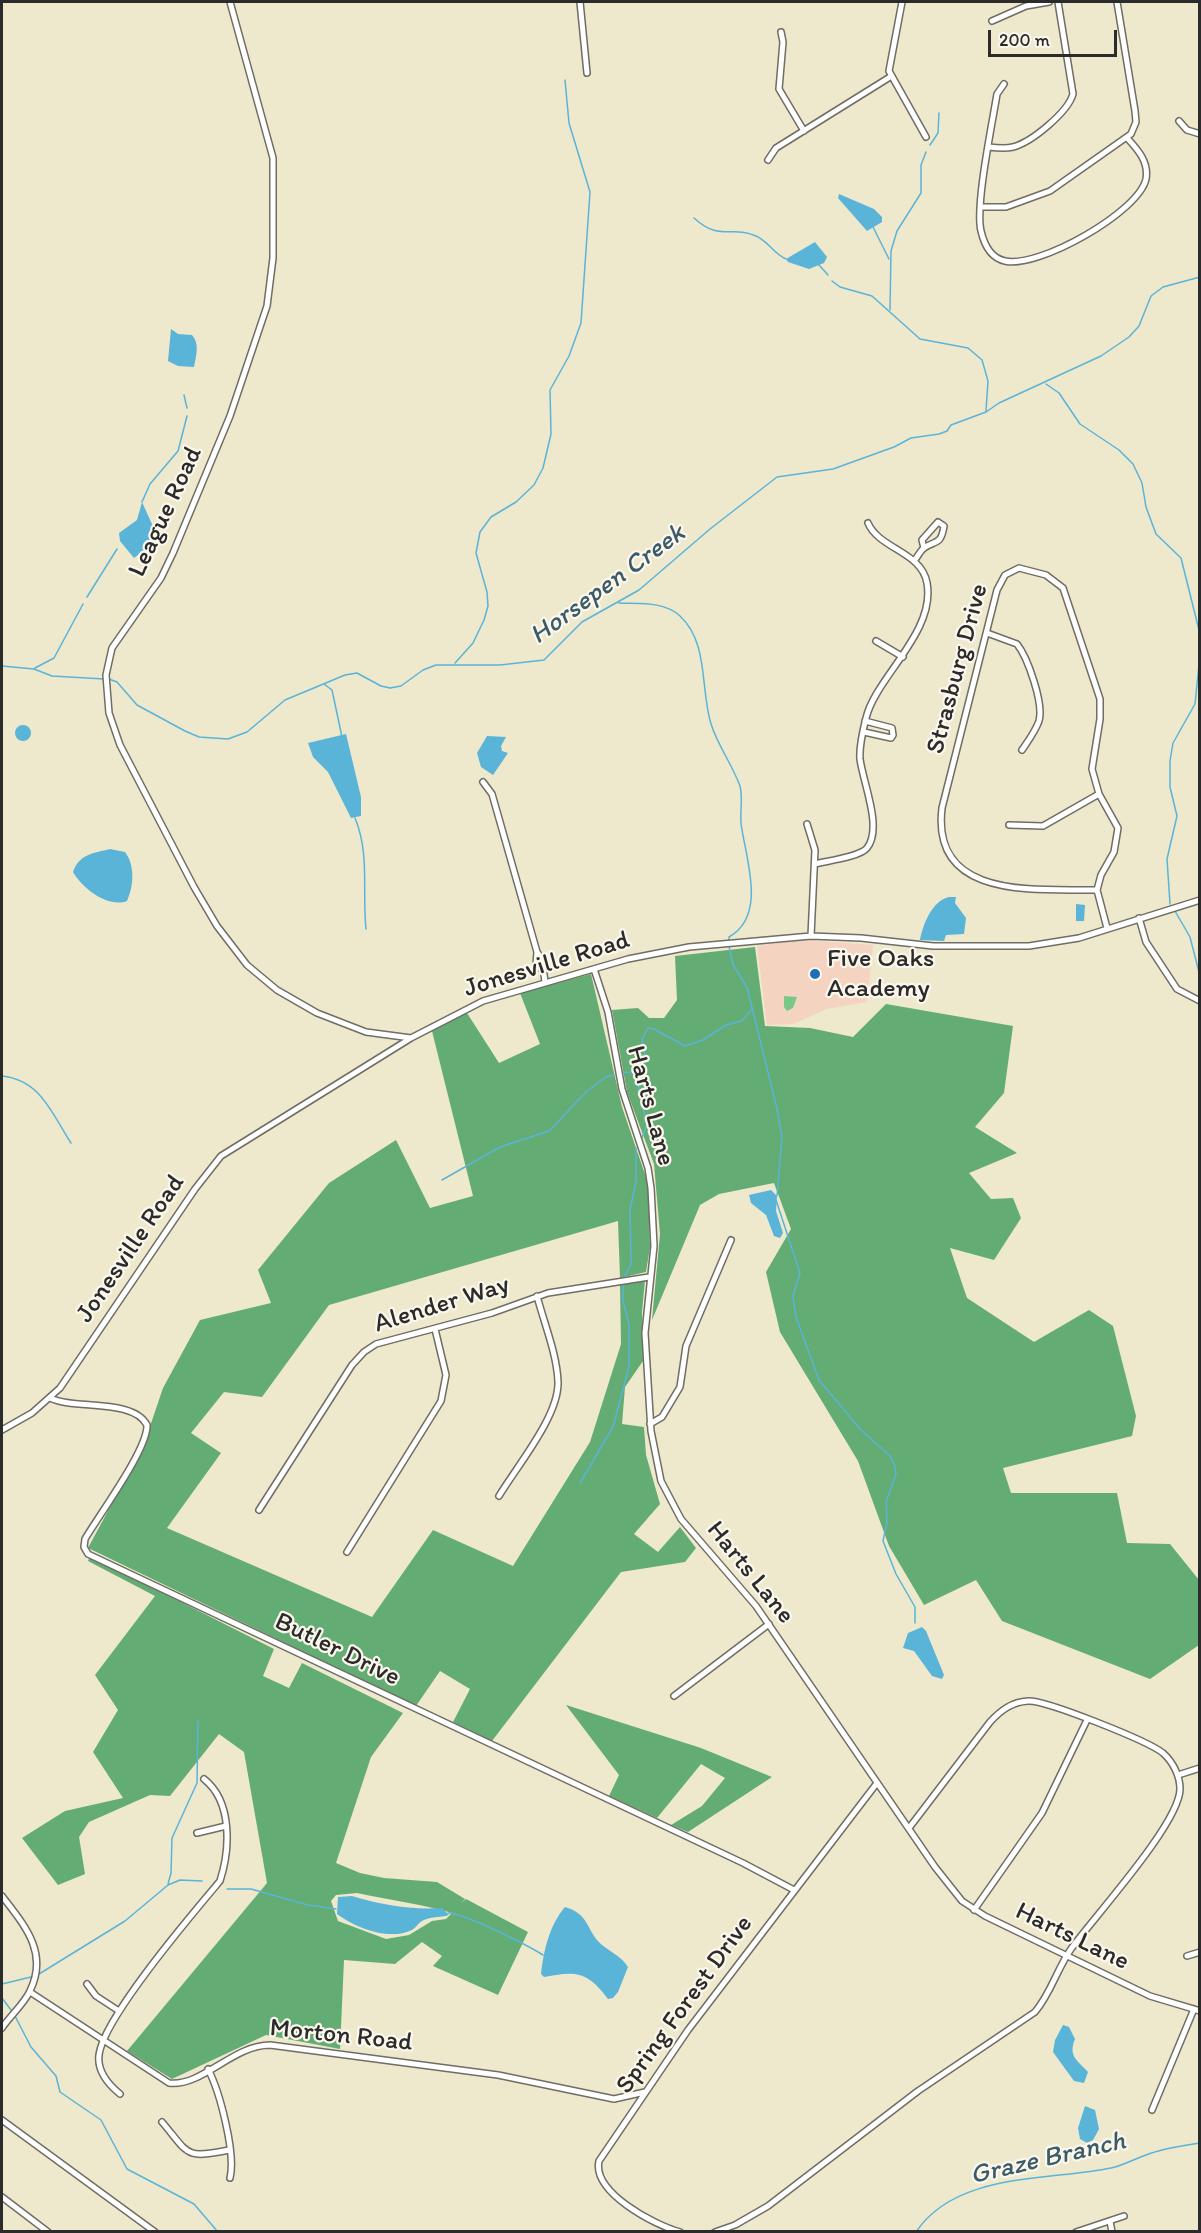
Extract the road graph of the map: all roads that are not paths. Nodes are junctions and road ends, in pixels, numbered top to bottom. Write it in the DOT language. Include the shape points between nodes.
graph roads {
  1 [pos="230,2"];
  2 [pos="580,2"];
  3 [pos="902,2"];
  4 [pos="1049,2"];
  5 [pos="1058,2"];
  6 [pos="1117,2"];
  7 [pos="992,21"];
  8 [pos="781,32"];
  9 [pos="587,73"];
  10 [pos="890,77"];
  11 [pos="1004,84"];
  12 [pos="1179,121"];
  13 [pos="804,131"];
  14 [pos="1200,134"];
  15 [pos="926,137"];
  16 [pos="1128,139"];
  17 [pos="989,147"];
  18 [pos="768,160"];
  19 [pos="981,207"];
  20 [pos="868,523"];
  21 [pos="924,548"];
  22 [pos="914,561"];
  23 [pos="987,633"];
  24 [pos="876,641"];
  25 [pos="903,657"];
  26 [pos="865,721"];
  27 [pos="864,732"];
  28 [pos="1022,750"];
  29 [pos="483,783"];
  30 [pos="1099,794"];
  31 [pos="807,824"];
  32 [pos="1009,825"];
  33 [pos="815,864"];
  34 [pos="1096,891"];
  35 [pos="1200,900"];
  36 [pos="1139,918"];
  37 [pos="1107,928"];
  38 [pos="811,936"];
  39 [pos="594,969"];
  40 [pos="545,982"];
  41 [pos="1200,1001"];
  42 [pos="411,1038"];
  43 [pos="732,1240"];
  44 [pos="649,1277"];
  45 [pos="537,1296"];
  46 [pos="435,1329"];
  47 [pos="50,1398"];
  48 [pos="650,1424"];
  49 [pos="2,1430"];
  50 [pos="498,1496"];
  51 [pos="260,1510"];
  52 [pos="346,1552"];
  53 [pos="769,1624"];
  54 [pos="674,1696"];
  55 [pos="1087,1720"];
  56 [pos="1200,1768"];
  57 [pos="1178,1775"];
  58 [pos="204,1779"];
  59 [pos="877,1783"];
  60 [pos="226,1826"];
  61 [pos="909,1828"];
  62 [pos="197,1833"];
  63 [pos="794,1890"];
  64 [pos="2,1896"];
  65 [pos="974,1910"];
  66 [pos="1200,1952"];
  67 [pos="1067,1956"];
  68 [pos="1187,1956"];
  69 [pos="87,1984"];
  70 [pos="30,1992"];
  71 [pos="1197,2010"];
  72 [pos="118,2011"];
  73 [pos="2,2028"];
  74 [pos="102,2042"];
  75 [pos="208,2069"];
  76 [pos="645,2092"];
  77 [pos="120,2094"];
  78 [pos="1152,2110"];
  79 [pos="2,2120"];
  80 [pos="162,2122"];
  81 [pos="229,2150"];
  82 [pos="230,2178"];
  83 [pos="2,2198"];
  84 [pos="1124,2216"];
  85 [pos="1110,2221"];
  86 [pos="48,2232"];
  87 [pos="155,2232"];
  88 [pos="680,2232"];
  89 [pos="715,2232"];
  90 [pos="1076,2232"];
  91 [pos="1112,2232"];
  1 -- 42 [label="street, League Road" via="273,158 273,258 267,306 247,370 191,513 161,578 115,641 105,686 109,713 120,745 194,887 241,958 264,980 317,1013 366,1032"];
  2 -- 9 [label="street"];
  3 -- 10 [label="street" via="890,56"];
  4 -- 7 [label="street" via="1026,6"];
  5 -- 17 [label="street" via="1073,94 1070,105 1016,147"];
  6 -- 16 [label="street" via="1136,122"];
  8 -- 13 [label="street" via="779,89"];
  10 -- 13 [label="street"];
  10 -- 15 [label="street"];
  11 -- 17 [label="street" via="997,94"];
  12 -- 14 [label="street" via="1187,130"];
  13 -- 18 [label="street" via="776,148"];
  16 -- 19 [label="street" via="1050,191 1006,207"];
  16 -- 19 [label="street" via="1146,168 1140,192 1131,204 1068,245 1028,260 998,258 981,233"];
  17 -- 19 [label="street"];
  20 -- 22 [label="street" via="872,532"];
  21 -- 21 [label="street" via="934,545 944,526 938,522 922,540"];
  21 -- 22 [label="street"];
  22 -- 25 [label="street" via="927,583 927,597"];
  23 -- 28 [label="street" via="1017,644 1033,682 1039,719"];
  23 -- 30 [label="street, Strasburg Drive" via="1001,579 1010,571 1027,568 1063,588 1100,699 1092,769"];
  23 -- 34 [label="street, Strasburg Drive" via="942,808 944,843 960,868 981,882"];
  24 -- 25 [label="street"];
  25 -- 26 [label="street"];
  26 -- 27 [label="street"];
  26 -- 27 [label="street" via="892,728 894,735 881,738"];
  27 -- 33 [label="street" via="860,757 873,835 866,849 859,853"];
  29 -- 40 [label="street" via="492,794 542,959"];
  30 -- 32 [label="street" via="1043,826"];
  30 -- 34 [label="street, Strasburg Drive" via="1116,820 1118,838"];
  31 -- 33 [label="street" via="814,842"];
  33 -- 38 [label="street"];
  34 -- 37 [label="street"];
  35 -- 36 [label="street, Jonesville Road"];
  36 -- 37 [label="street, Jonesville Road"];
  36 -- 41 [label="street" via="1146,942 1177,989"];
  37 -- 38 [label="street, Jonesville Road" via="1060,942 1004,947 933,946"];
  38 -- 39 [label="street, Jonesville Road" via="659,952"];
  39 -- 40 [label="street, Jonesville Road"];
  39 -- 44 [label="street, Harts Lane" via="608,1012 627,1110 650,1176 654,1233"];
  40 -- 42 [label="street, Jonesville Road" via="483,1001"];
  42 -- 47 [label="street, Jonesville Road" via="221,1156 70,1376"];
  43 -- 48 [label="street" via="686,1346 680,1387 662,1417"];
  44 -- 45 [label="street, Alender Way"];
  44 -- 48 [label="street, Harts Lane" via="645,1333"];
  45 -- 46 [label="street, Alender Way"];
  45 -- 50 [label="street" via="557,1374 557,1397 548,1418"];
  46 -- 51 [label="street, Alender Way" via="376,1344 360,1355"];
  46 -- 52 [label="street" via="446,1374 441,1401"];
  47 -- 49 [label="street, Jonesville Road"];
  47 -- 63 [label="street, Butler Drive" via="67,1404 118,1408 136,1414 147,1425 130,1466 85,1539 88,1554"];
  48 -- 53 [label="street, Harts Lane" via="657,1471 674,1509"];
  53 -- 54 [label="street"];
  53 -- 59 [label="street, Harts Lane"];
  55 -- 57 [label="street" via="1154,1747 1166,1756"];
  55 -- 61 [label="street" via="1038,1701 1022,1701 1005,1708"];
  55 -- 65 [label="street" via="1042,1813"];
  56 -- 57 [label="street"];
  57 -- 67 [label="street" via="1180,1792 1173,1814"];
  58 -- 60 [label="street" via="215,1790"];
  59 -- 61 [label="street, Harts Lane"];
  59 -- 63 [label="street, Spring Forest Drive"];
  60 -- 62 [label="street"];
  60 -- 72 [label="street" via="229,1844 220,1881"];
  61 -- 65 [label="street, Harts Lane" via="949,1887"];
  63 -- 76 [label="street, Spring Forest Drive"];
  64 -- 70 [label="street" via="35,1943 37,1965"];
  65 -- 67 [label="street, Harts Lane"];
  66 -- 68 [label="street"];
  67 -- 71 [label="street, Harts Lane" via="1150,1996"];
  67 -- 89 [label="street" via="1031,2016 908,2098 759,2212"];
  69 -- 72 [label="street" via="96,1996"];
  70 -- 73 [label="street"];
  70 -- 74 [label="street, Morton Road"];
  71 -- 78 [label="street"];
  72 -- 74 [label="street"];
  74 -- 75 [label="street, Morton Road" via="169,2083 183,2082"];
  74 -- 77 [label="street" via="101,2068"];
  75 -- 76 [label="street, Morton Road" via="245,2049 270,2045 498,2074 614,2099"];
  75 -- 81 [label="street" via="215,2081"];
  76 -- 88 [label="street, Spring Forest Drive" via="602,2153 598,2174 606,2187 632,2208"];
  79 -- 87 [label="street"];
  80 -- 81 [label="street" via="181,2147 192,2154"];
  81 -- 82 [label="street"];
  83 -- 86 [label="street"];
  84 -- 85 [label="street"];
  85 -- 90 [label="street"];
  85 -- 91 [label="street"];
}
